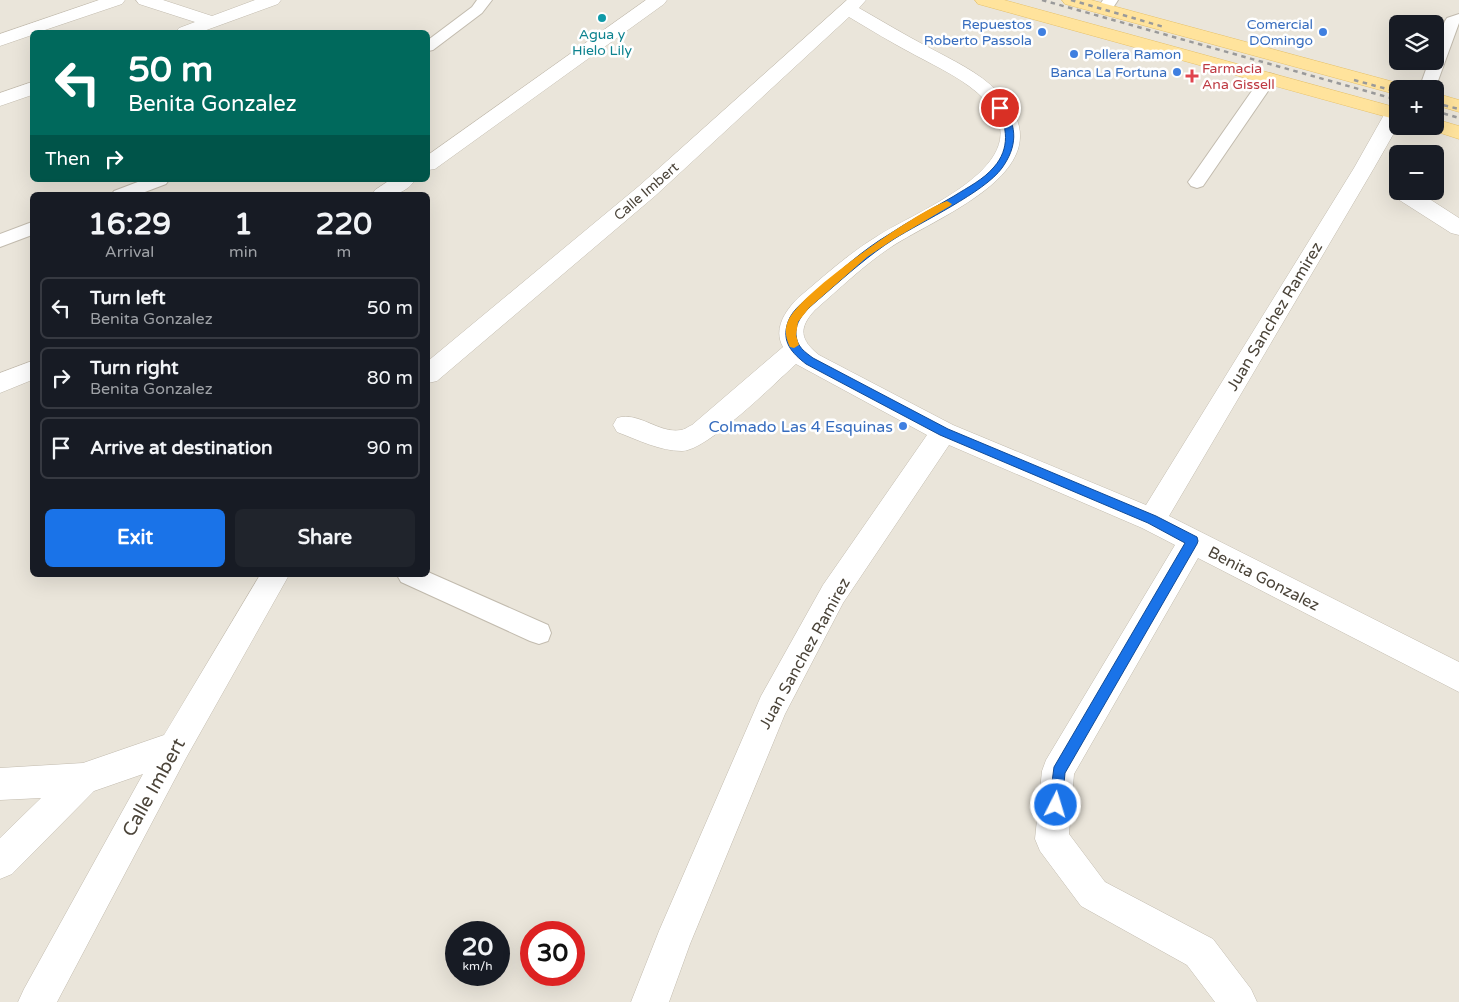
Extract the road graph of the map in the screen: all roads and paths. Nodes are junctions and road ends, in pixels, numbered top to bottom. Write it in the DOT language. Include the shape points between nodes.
graph roads {
  1 [pos="116,0"];
  2 [pos="145,0"];
  3 [pos="272,0"];
  4 [pos="485,0"];
  5 [pos="658,0"];
  6 [pos="984,0"];
  7 [pos="1071,0"];
  8 [pos="852,4"];
  9 [pos="1107,4"];
  10 [pos="1459,18"];
  11 [pos="212,22"];
  12 [pos="190,30"];
  13 [pos="0,40"];
  14 [pos="430,45"];
  15 [pos="1269,78"];
  16 [pos="1430,80"];
  17 [pos="1389,86"];
  18 [pos="30,89"];
  19 [pos="0,100"];
  20 [pos="1444,102"];
  21 [pos="1459,106"];
  22 [pos="1389,111"];
  23 [pos="1389,125"];
  24 [pos="1444,129"];
  25 [pos="1459,133"];
  26 [pos="430,163"];
  27 [pos="1364,168"];
  28 [pos="155,182"];
  29 [pos="401,182"];
  30 [pos="1197,182"];
  31 [pos="1389,183"];
  32 [pos="128,192"];
  33 [pos="387,192"];
  34 [pos="1415,200"];
  35 [pos="1459,228"];
  36 [pos="30,229"];
  37 [pos="0,241"];
  38 [pos="796,350"];
  39 [pos="30,371"];
  40 [pos="430,372"];
  41 [pos="0,384"];
  42 [pos="626,425"];
  43 [pos="944,432"];
  44 [pos="1152,520"];
  45 [pos="1193,541"];
  46 [pos="274,577"];
  47 [pos="413,577"];
  48 [pos="539,633"];
  49 [pos="1459,678"];
  50 [pos="175,747"];
  51 [pos="83,779"];
  52 [pos="0,784"];
  53 [pos="0,862"];
  54 [pos="37,1002"];
  55 [pos="650,1002"];
  56 [pos="1238,1002"];
  1 -- 13 [label="street"];
  2 -- 11 [label="street"];
  3 -- 11 [label="street"];
  4 -- 14 [label="lane" via="477,10"];
  5 -- 26 [label="street"];
  6 -- 15 [label="main road"];
  7 -- 9 [label="main road"];
  8 -- 38 [label="street" via="993,97 1007,118 1011,134 1008,150 998,168 980,184 864,255 805,306 793,322 791,335"];
  8 -- 40 [label="street, Calle Imbert" via="647,192"];
  9 -- 17 [label="main road"];
  10 -- 16 [label="lane" via="1452,21"];
  11 -- 12 [label="street"];
  15 -- 22 [label="main road"];
  15 -- 30 [label="lane"];
  18 -- 19 [label="street"];
  20 -- 21 [label="main road"];
  23 -- 27 [label="street, Juan Sanchez Ramirez"];
  24 -- 25 [label="main road"];
  27 -- 31 [label="street"];
  27 -- 44 [label="street, Juan Sanchez Ramirez"];
  28 -- 32 [label="lane"];
  29 -- 33 [label="street"];
  34 -- 35 [label="street"];
  36 -- 37 [label="lane"];
  38 -- 42 [label="street" via="701,432 684,441 661,438"];
  38 -- 43 [label="street, Benita Gonzalez" via="810,361"];
  39 -- 41 [label="street"];
  43 -- 44 [label="street, Benita Gonzalez"];
  43 -- 55 [label="street, Juan Sanchez Ramirez" via="833,594 772,706"];
  44 -- 45 [label="street, Benita Gonzalez"];
  45 -- 49 [label="street, Benita Gonzalez"];
  45 -- 56 [label="street" via="1058,771 1052,840 1093,894 1200,952"];
  46 -- 50 [label="street, Calle Imbert"];
  47 -- 48 [label="lane"];
  50 -- 51 [label="street"];
  50 -- 54 [label="street, Calle Imbert"];
  51 -- 52 [label="street"];
  51 -- 53 [label="street"];
}
